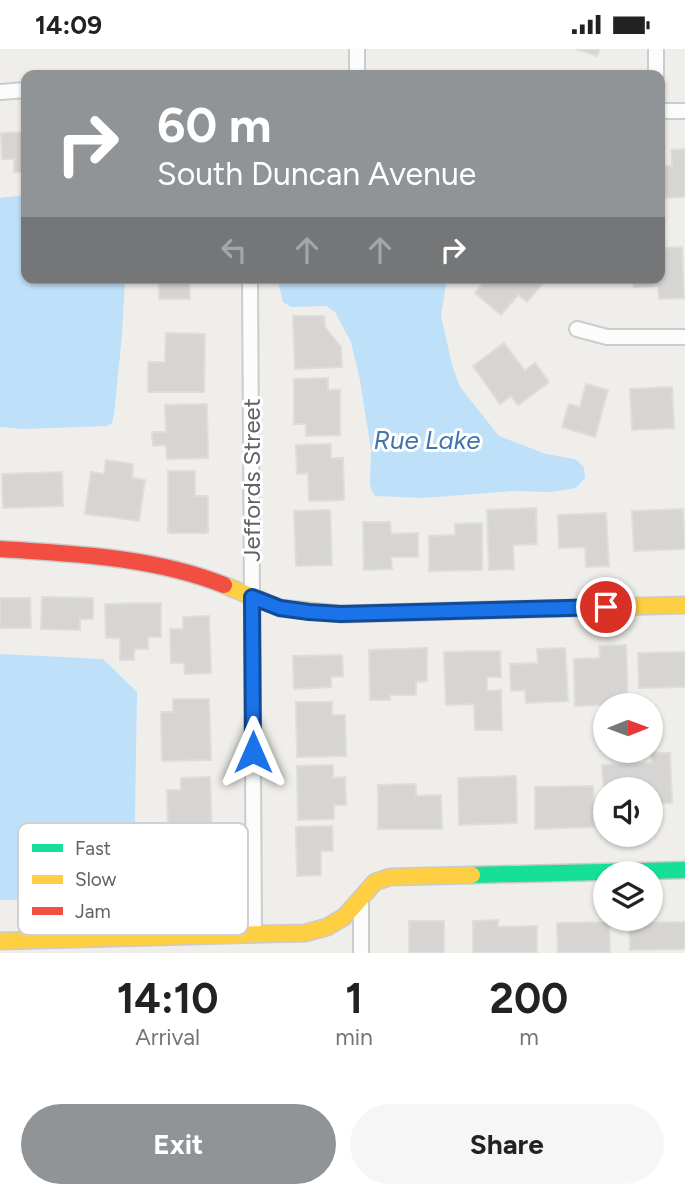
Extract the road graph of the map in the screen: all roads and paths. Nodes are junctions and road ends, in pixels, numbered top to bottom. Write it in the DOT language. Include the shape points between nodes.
graph roads {
  1 [pos="357,49"];
  2 [pos="656,49"];
  3 [pos="357,70"];
  4 [pos="656,70"];
  5 [pos="21,90"];
  6 [pos="0,92"];
  7 [pos="665,111"];
  8 [pos="685,111"];
  9 [pos="250,284"];
  10 [pos="577,329"];
  11 [pos="685,337"];
  12 [pos="0,549"];
  13 [pos="252,597"];
  14 [pos="685,605"];
  15 [pos="685,870"];
  16 [pos="361,897"];
  17 [pos="248,933"];
  18 [pos="254,933"];
  19 [pos="190,935"];
  20 [pos="0,941"];
  21 [pos="361,953"];
  1 -- 3 [label="street"];
  2 -- 4 [label="street"];
  5 -- 6 [label="street"];
  7 -- 8 [label="street"];
  9 -- 13 [label="street, Jeffords Street"];
  10 -- 11 [label="street" via="607,337"];
  12 -- 13 [label="street" via="92,555 169,567"];
  13 -- 14 [label="street" via="280,608 341,614"];
  13 -- 18 [label="street, Jeffords Street"];
  15 -- 16 [label="street" via="390,877 375,882"];
  16 -- 18 [label="street" via="344,917 327,927 305,933"];
  16 -- 21 [label="street"];
  17 -- 18 [label="street"];
  19 -- 20 [label="street"];
}
